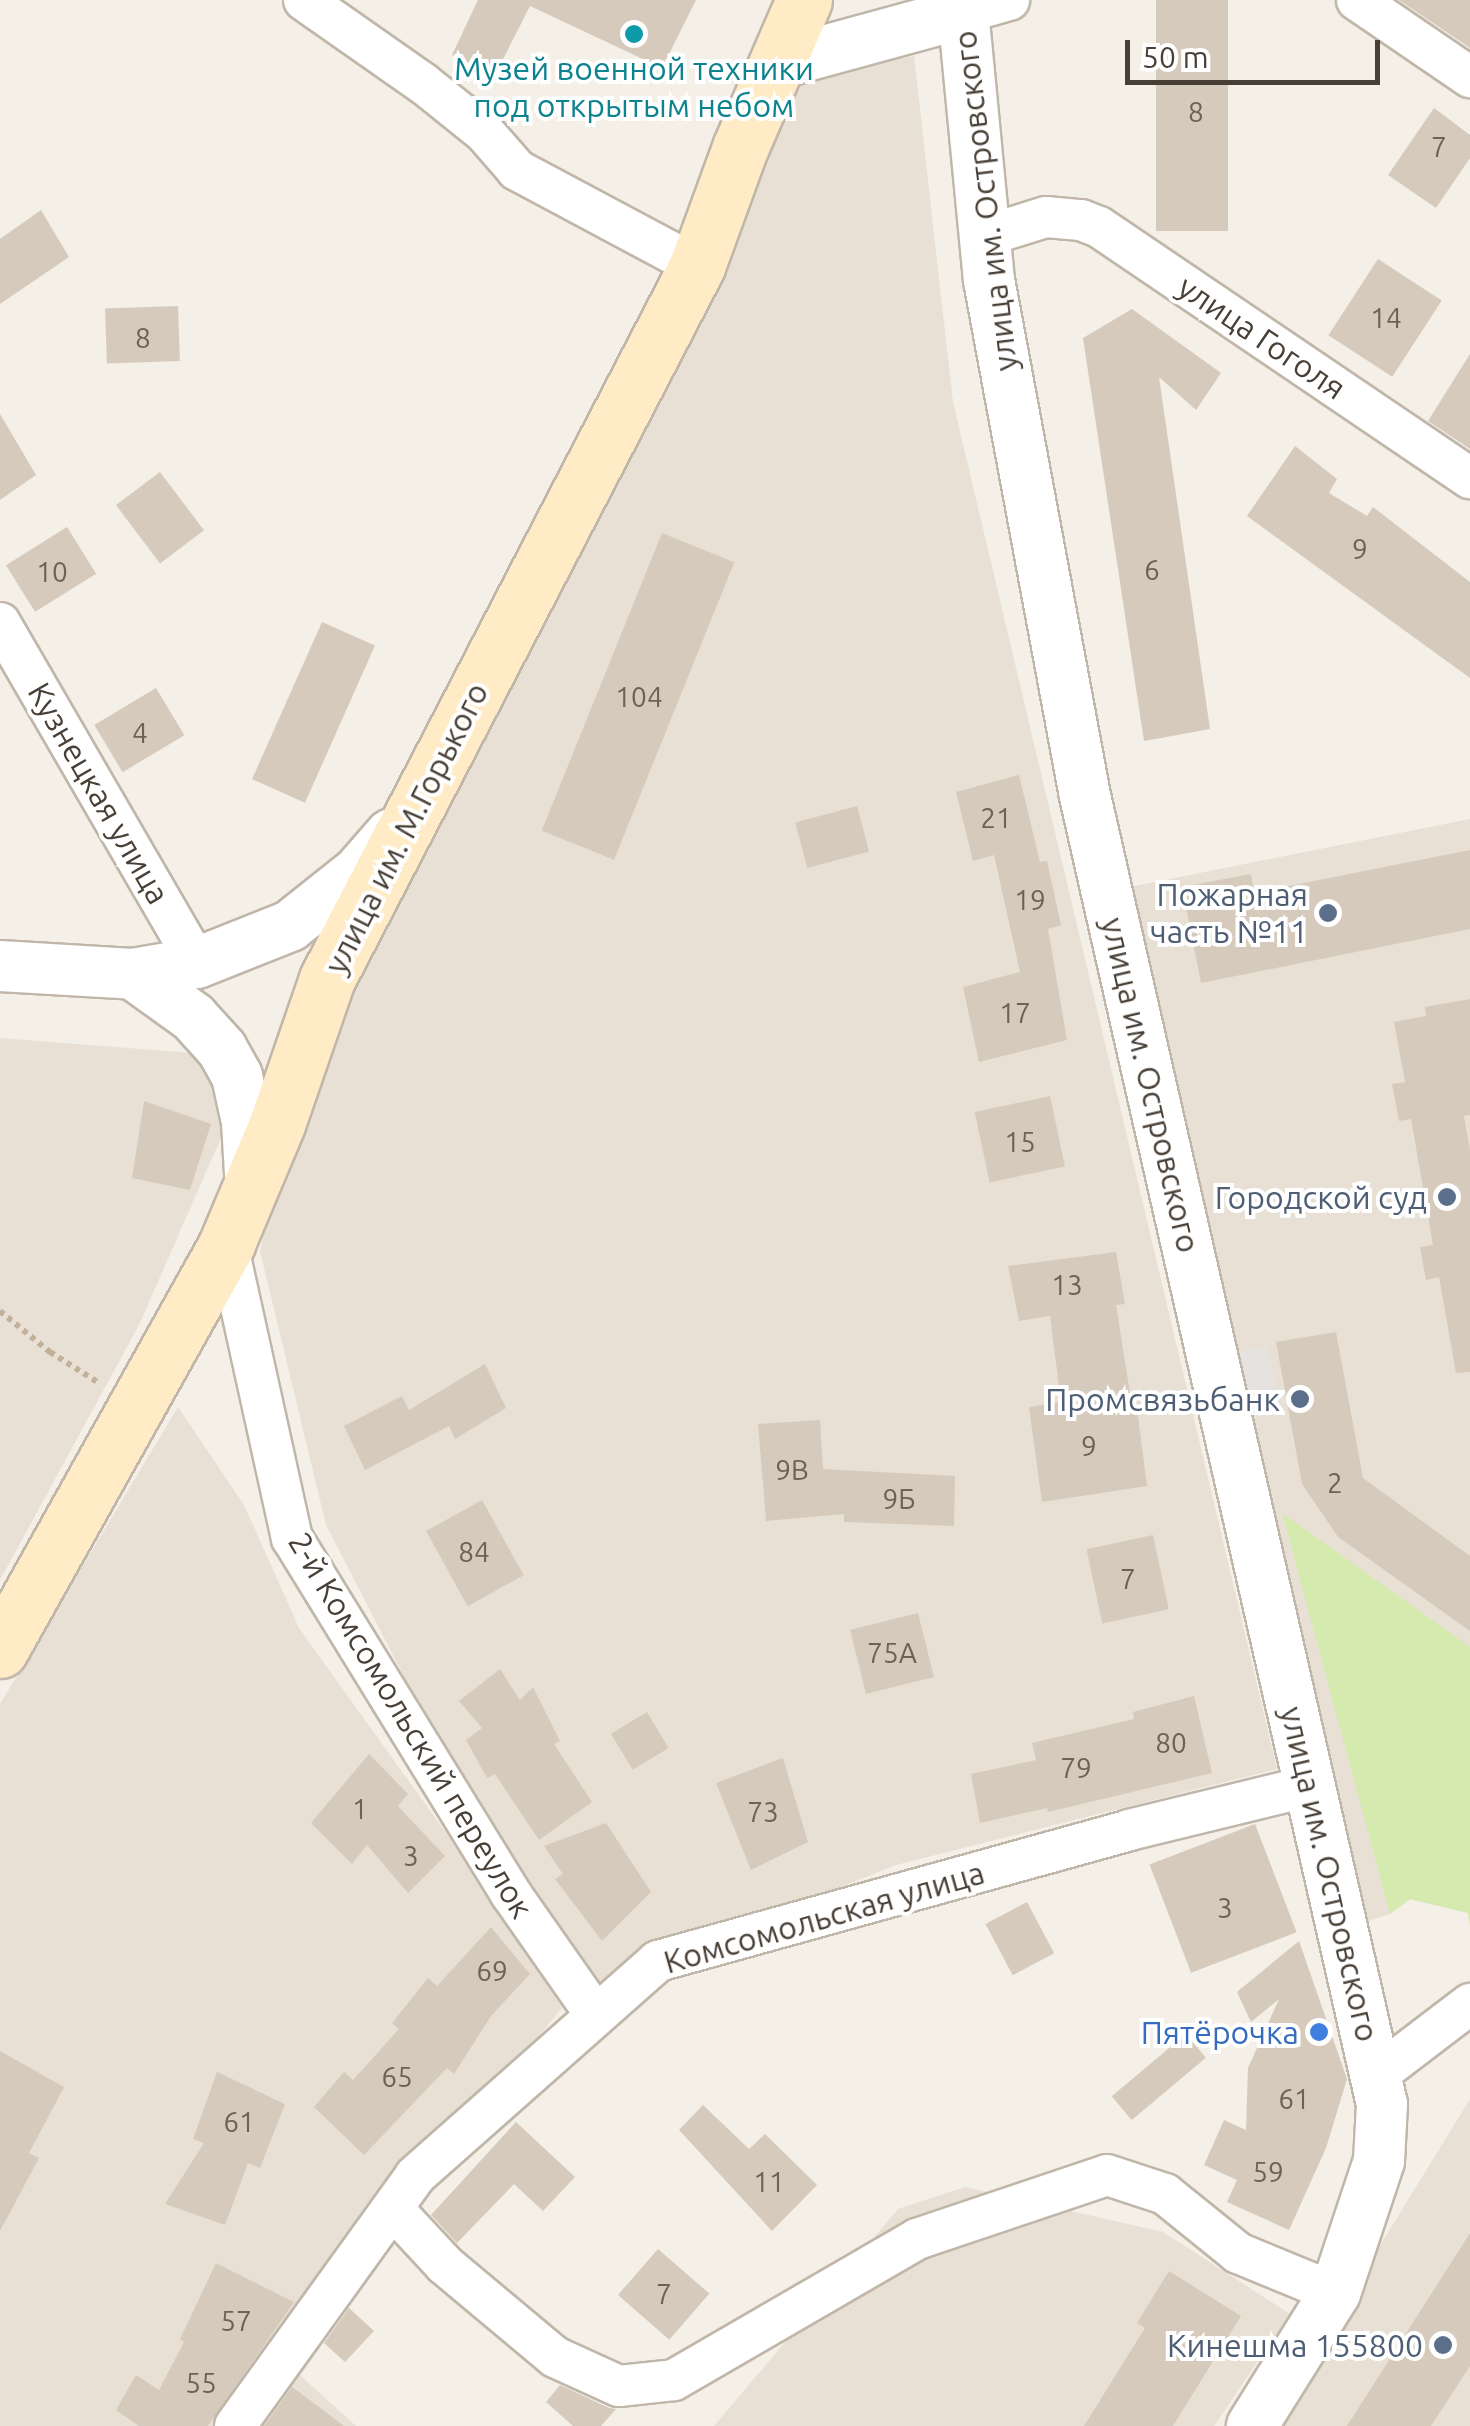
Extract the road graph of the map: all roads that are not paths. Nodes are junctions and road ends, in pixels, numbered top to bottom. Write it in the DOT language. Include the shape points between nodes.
graph roads {
  1 [pos="304,0"];
  2 [pos="804,0"];
  3 [pos="1357,0"];
  4 [pos="978,4"];
  5 [pos="780,63"];
  6 [pos="1470,77"];
  7 [pos="985,236"];
  8 [pos="696,266"];
  9 [pos="1470,478"];
  10 [pos="0,623"];
  11 [pos="414,808"];
  12 [pos="197,963"];
  13 [pos="0,966"];
  14 [pos="133,974"];
  15 [pos="251,1191"];
  16 [pos="227,1244"];
  17 [pos="0,1650"];
  18 [pos="1310,1786"];
  19 [pos="1470,2004"];
  20 [pos="594,2014"];
  21 [pos="1377,2075"];
  22 [pos="394,2209"];
  23 [pos="1335,2293"];
  24 [pos="235,2426"];
  25 [pos="1252,2426"];
  1 -- 8 [label="street" via="424,84 484,132 517,170"];
  2 -- 5 [label="main road, улица им. М.Горького"];
  3 -- 6 [label="street"];
  4 -- 5 [label="street"];
  4 -- 7 [label="street, улица им. Островского"];
  5 -- 8 [label="main road, улица им. М.Горького"];
  7 -- 9 [label="street, улица Гоголя" via="1046,217 1099,227"];
  7 -- 18 [label="street, улица им. Островского" via="1085,796"];
  8 -- 11 [label="main road, улица им. М.Горького"];
  10 -- 12 [label="street, Кузнецкая улица"];
  11 -- 12 [label="street" via="358,872 290,926"];
  11 -- 15 [label="main road, улица им. М.Горького" via="327,980"];
  12 -- 14 [label="street"];
  13 -- 14 [label="street"];
  14 -- 15 [label="street" via="193,1017 222,1050 247,1122"];
  15 -- 16 [label="main road, улица им. М.Горького"];
  16 -- 17 [label="main road, улица им. М.Горького"];
  16 -- 20 [label="street, 2-й Комсомольский переулок" via="292,1538 511,1894"];
  18 -- 20 [label="street, Комсомольская улица" via="658,1960"];
  18 -- 21 [label="street, улица им. Островского"];
  19 -- 21 [label="street"];
  20 -- 22 [label="street, Комсомольская улица" via="415,2176"];
  21 -- 23 [label="street, улица им. Островского" via="1379,2161"];
  22 -- 23 [label="street" via="446,2266 555,2357 619,2386 674,2380 918,2239 1106,2174 1165,2194 1238,2253"];
  22 -- 24 [label="street, Комсомольская улица"];
  23 -- 25 [label="street, улица им. Островского"];
}
